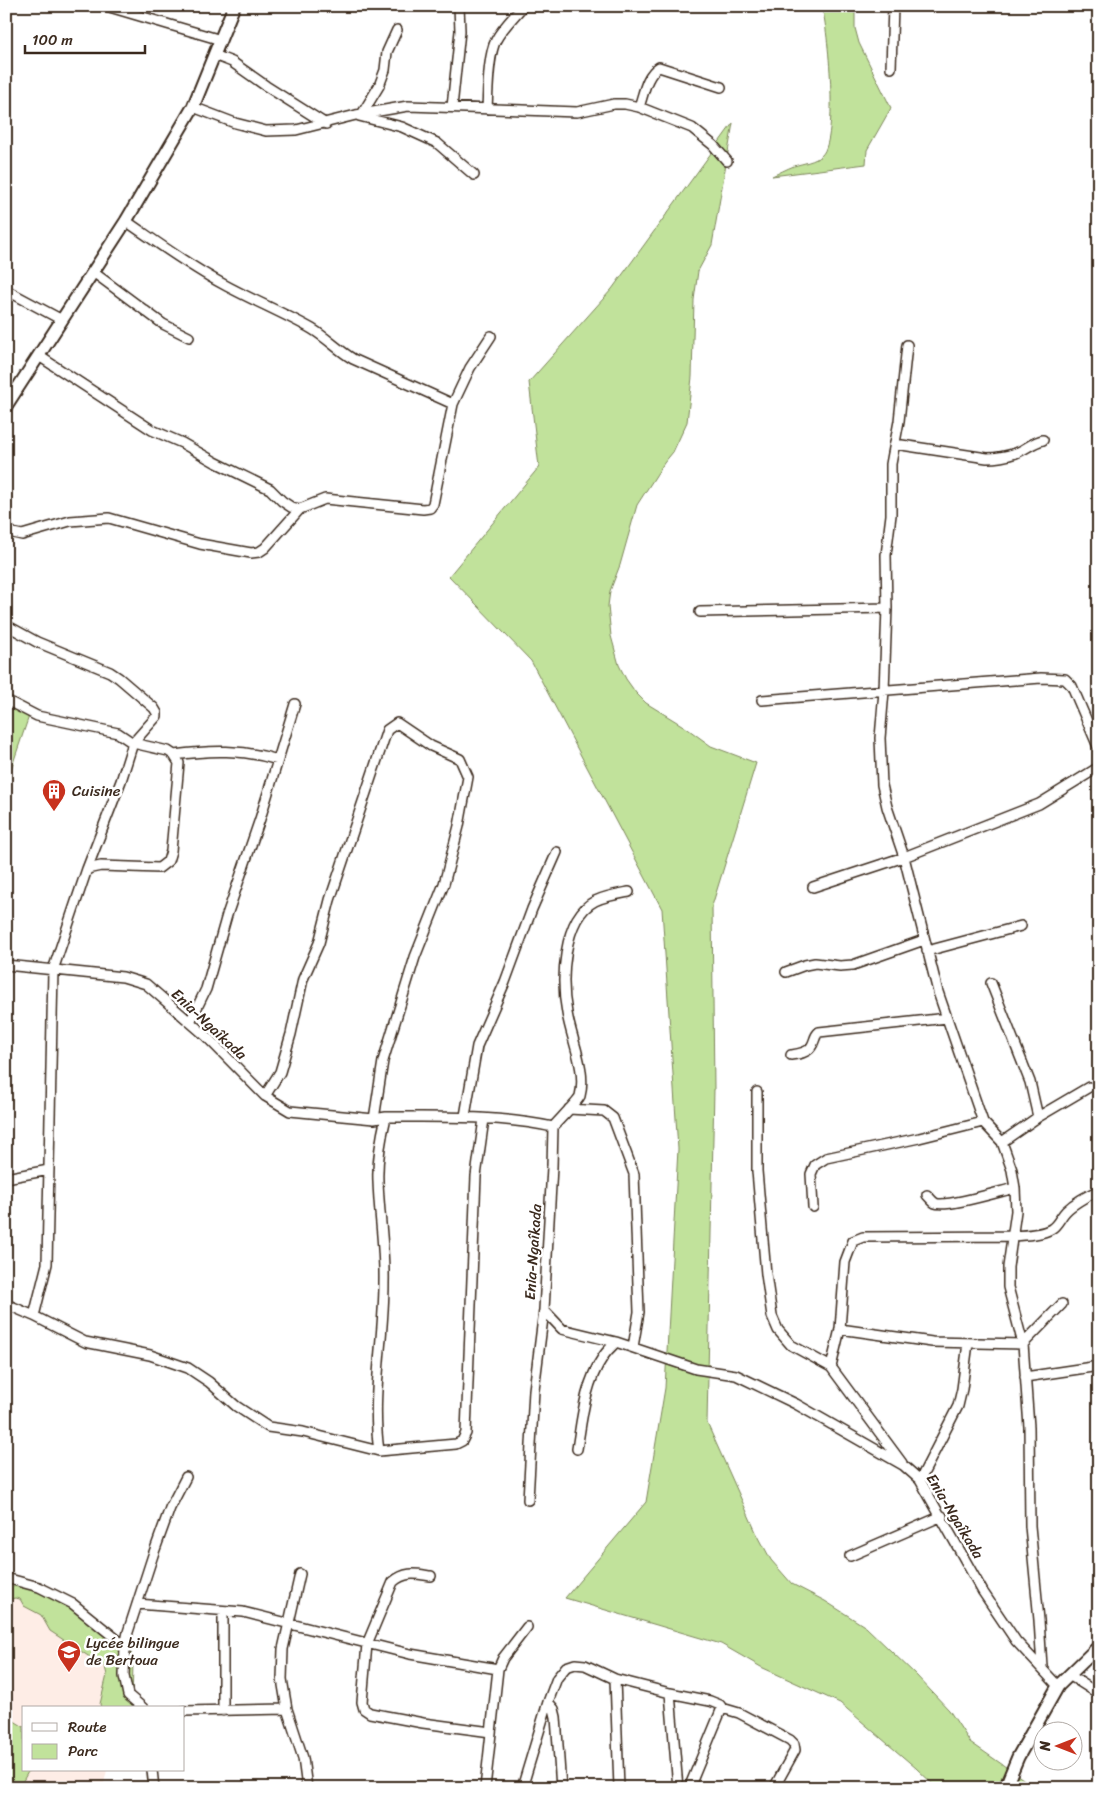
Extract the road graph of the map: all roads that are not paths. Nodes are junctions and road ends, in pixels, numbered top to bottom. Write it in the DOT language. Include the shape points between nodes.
graph roads {
  1 [pos="106,6"];
  2 [pos="234,6"];
  3 [pos="459,6"];
  4 [pos="523,6"];
  5 [pos="893,6"];
  6 [pos="397,30"];
  7 [pos="221,40"];
  8 [pos="214,55"];
  9 [pos="892,68"];
  10 [pos="721,87"];
  11 [pos="193,107"];
  12 [pos="452,107"];
  13 [pos="639,107"];
  14 [pos="487,109"];
  15 [pos="359,114"];
  16 [pos="326,124"];
  17 [pos="727,161"];
  18 [pos="474,175"];
  19 [pos="126,221"];
  20 [pos="93,272"];
  21 [pos="6,290"];
  22 [pos="62,320"];
  23 [pos="491,336"];
  24 [pos="189,337"];
  25 [pos="907,345"];
  26 [pos="38,356"];
  27 [pos="453,404"];
  28 [pos="6,406"];
  29 [pos="1043,440"];
  30 [pos="895,444"];
  31 [pos="300,508"];
  32 [pos="6,528"];
  33 [pos="886,608"];
  34 [pos="700,612"];
  35 [pos="6,625"];
  36 [pos="884,692"];
  37 [pos="6,700"];
  38 [pos="762,700"];
  39 [pos="294,704"];
  40 [pos="133,743"];
  41 [pos="1099,749"];
  42 [pos="174,755"];
  43 [pos="278,760"];
  44 [pos="1099,766"];
  45 [pos="557,852"];
  46 [pos="904,857"];
  47 [pos="87,870"];
  48 [pos="813,887"];
  49 [pos="629,892"];
  50 [pos="1021,926"];
  51 [pos="924,940"];
  52 [pos="927,952"];
  53 [pos="6,965"];
  54 [pos="53,970"];
  55 [pos="786,972"];
  56 [pos="991,983"];
  57 [pos="947,1018"];
  58 [pos="190,1022"];
  59 [pos="791,1055"];
  60 [pos="1088,1087"];
  61 [pos="757,1092"];
  62 [pos="265,1096"];
  63 [pos="569,1109"];
  64 [pos="465,1116"];
  65 [pos="386,1117"];
  66 [pos="1038,1117"];
  67 [pos="374,1118"];
  68 [pos="484,1119"];
  69 [pos="983,1122"];
  70 [pos="553,1128"];
  71 [pos="1002,1142"];
  72 [pos="49,1170"];
  73 [pos="6,1178"];
  74 [pos="1015,1188"];
  75 [pos="1099,1190"];
  76 [pos="926,1195"];
  77 [pos="813,1207"];
  78 [pos="1012,1236"];
  79 [pos="6,1304"];
  80 [pos="1062,1304"];
  81 [pos="544,1310"];
  82 [pos="34,1316"];
  83 [pos="840,1329"];
  84 [pos="616,1342"];
  85 [pos="968,1343"];
  86 [pos="1023,1344"];
  87 [pos="633,1347"];
  88 [pos="1099,1366"];
  89 [pos="831,1367"];
  90 [pos="1025,1377"];
  91 [pos="577,1449"];
  92 [pos="379,1451"];
  93 [pos="903,1465"];
  94 [pos="186,1477"];
  95 [pos="920,1480"];
  96 [pos="528,1500"];
  97 [pos="942,1516"];
  98 [pos="850,1556"];
  99 [pos="300,1574"];
  100 [pos="431,1576"];
  101 [pos="6,1578"];
  102 [pos="137,1604"];
  103 [pos="223,1611"];
  104 [pos="288,1624"];
  105 [pos="526,1627"];
  106 [pos="367,1644"];
  107 [pos="125,1646"];
  108 [pos="1099,1646"];
  109 [pos="1042,1667"];
  110 [pos="498,1669"];
  111 [pos="1069,1675"];
  112 [pos="615,1679"];
  113 [pos="1058,1686"];
  114 [pos="670,1693"];
  115 [pos="1099,1694"];
  116 [pos="548,1702"];
  117 [pos="141,1706"];
  118 [pos="722,1708"];
  119 [pos="287,1709"];
  120 [pos="185,1711"];
  121 [pos="222,1711"];
  122 [pos="491,1732"];
  123 [pos="152,1772"];
  124 [pos="154,1788"];
  125 [pos="307,1788"];
  126 [pos="485,1788"];
  127 [pos="522,1788"];
  128 [pos="561,1788"];
  129 [pos="619,1788"];
  130 [pos="678,1788"];
  131 [pos="689,1788"];
  132 [pos="774,1788"];
  133 [pos="1005,1788"];
  1 -- 7 [label="street"];
  2 -- 7 [label="street"];
  3 -- 12 [label="street" via="460,31"];
  4 -- 14 [label="street" via="495,41"];
  5 -- 9 [label="street"];
  6 -- 15 [label="street" via="387,52 380,86"];
  7 -- 8 [label="street"];
  8 -- 11 [label="street"];
  8 -- 16 [label="street" via="232,62"];
  10 -- 13 [label="street" via="659,67 649,77"];
  11 -- 16 [label="street" via="266,131"];
  11 -- 19 [label="street"];
  12 -- 14 [label="street"];
  12 -- 15 [label="street" via="408,106"];
  13 -- 14 [label="street" via="614,104 577,112"];
  13 -- 17 [label="street" via="692,128"];
  15 -- 16 [label="street"];
  15 -- 18 [label="street" via="402,127 437,143"];
  19 -- 20 [label="street"];
  19 -- 27 [label="street" via="178,258 312,329 353,359"];
  20 -- 22 [label="street"];
  20 -- 24 [label="street" via="163,324"];
  21 -- 22 [label="street"];
  22 -- 26 [label="street"];
  23 -- 27 [label="street" via="470,368"];
  25 -- 30 [label="street"];
  26 -- 28 [label="street"];
  26 -- 31 [label="street" via="152,430 270,489 291,507"];
  27 -- 31 [label="street" via="430,508 325,499"];
  29 -- 30 [label="street" via="992,458"];
  30 -- 33 [label="street" via="886,555"];
  31 -- 32 [label="street" via="258,552 200,544 109,518 70,521 22,535"];
  33 -- 34 [label="street"];
  33 -- 36 [label="street"];
  35 -- 40 [label="street" via="36,642 110,672 154,708 157,716"];
  36 -- 38 [label="street"];
  36 -- 41 [label="street" via="1042,678 1065,679 1072,686"];
  36 -- 46 [label="street" via="880,738 882,785"];
  37 -- 40 [label="street" via="37,716 118,733"];
  39 -- 43 [label="street"];
  40 -- 42 [label="street"];
  40 -- 47 [label="street"];
  42 -- 43 [label="street" via="230,751"];
  42 -- 47 [label="street" via="179,770 168,861 159,868 101,866"];
  43 -- 58 [label="street" via="206,989"];
  44 -- 46 [label="street" via="1039,804"];
  45 -- 64 [label="street" via="478,1046"];
  46 -- 48 [label="street"];
  46 -- 51 [label="street"];
  47 -- 54 [label="street"];
  49 -- 63 [label="street" via="596,901 581,912 566,950 567,1014 577,1048 582,1085 580,1098"];
  50 -- 52 [label="street"];
  51 -- 52 [label="street"];
  51 -- 55 [label="street" via="853,964 805,964"];
  52 -- 57 [label="street"];
  53 -- 54 [label="street, Enia-Ngaîkada"];
  54 -- 58 [label="street, Enia-Ngaîkada" via="123,977 146,984"];
  54 -- 72 [label="street"];
  56 -- 66 [label="street" via="1030,1082"];
  57 -- 59 [label="street" via="820,1032 806,1052"];
  57 -- 69 [label="street"];
  58 -- 62 [label="street, Enia-Ngaîkada"];
  60 -- 66 [label="street"];
  61 -- 89 [label="street" via="757,1171 772,1316 778,1330 791,1345"];
  62 -- 67 [label="street, Enia-Ngaîkada" via="290,1111"];
  62 -- 67 [label="street" via="280,1072 304,979 319,943 330,900 387,730 397,723 431,746 460,759 468,777 444,884 415,957 383,1061"];
  63 -- 70 [label="street"];
  63 -- 87 [label="street" via="604,1111 613,1118 634,1174 639,1312"];
  64 -- 65 [label="street, Enia-Ngaîkada"];
  64 -- 68 [label="street, Enia-Ngaîkada"];
  65 -- 67 [label="street, Enia-Ngaîkada"];
  65 -- 92 [label="street" via="380,1143 378,1180 384,1243 376,1416"];
  66 -- 71 [label="street"];
  68 -- 70 [label="street, Enia-Ngaîkada" via="525,1121"];
  68 -- 92 [label="street" via="476,1176 466,1433 456,1444"];
  69 -- 71 [label="street"];
  69 -- 77 [label="street" via="826,1158 815,1165 811,1174"];
  70 -- 81 [label="street, Enia-Ngaîkada"];
  71 -- 74 [label="street"];
  72 -- 73 [label="street"];
  72 -- 82 [label="street" via="47,1264"];
  74 -- 76 [label="street" via="940,1204"];
  74 -- 78 [label="street"];
  75 -- 78 [label="street" via="1065,1212 1050,1230"];
  78 -- 83 [label="street" via="863,1237 853,1241 845,1262"];
  78 -- 86 [label="street" via="1008,1287"];
  79 -- 82 [label="street"];
  80 -- 86 [label="street"];
  81 -- 84 [label="street, Enia-Ngaîkada" via="562,1329"];
  81 -- 96 [label="street" via="534,1390"];
  82 -- 92 [label="street" via="85,1342 150,1355 188,1368 268,1427 304,1432"];
  83 -- 85 [label="street" via="932,1342"];
  83 -- 89 [label="street"];
  84 -- 87 [label="street, Enia-Ngaîkada"];
  84 -- 91 [label="street" via="602,1357 592,1380 584,1405"];
  85 -- 86 [label="street"];
  85 -- 95 [label="street" via="958,1406"];
  86 -- 90 [label="street"];
  87 -- 93 [label="street, Enia-Ngaîkada" via="696,1369 736,1375 796,1404"];
  88 -- 90 [label="street"];
  89 -- 93 [label="street"];
  90 -- 109 [label="street" via="1030,1526"];
  93 -- 95 [label="street, Enia-Ngaîkada"];
  94 -- 102 [label="street" via="170,1508"];
  95 -- 97 [label="street, Enia-Ngaîkada"];
  97 -- 98 [label="street"];
  97 -- 109 [label="street, Enia-Ngaîkada" via="983,1592 1016,1641"];
  99 -- 104 [label="street"];
  100 -- 106 [label="street" via="410,1574 393,1582"];
  101 -- 107 [label="street" via="39,1587 74,1604"];
  102 -- 103 [label="street"];
  102 -- 107 [label="street"];
  103 -- 104 [label="street" via="243,1612"];
  103 -- 121 [label="street"];
  104 -- 106 [label="street"];
  104 -- 119 [label="street" via="282,1679"];
  105 -- 110 [label="street"];
  106 -- 110 [label="street"];
  106 -- 122 [label="street" via="364,1709 370,1713 423,1723"];
  107 -- 117 [label="street" via="124,1676 128,1695"];
  108 -- 111 [label="street"];
  109 -- 113 [label="street, Enia-Ngaîkada"];
  110 -- 122 [label="street"];
  111 -- 113 [label="street"];
  111 -- 115 [label="street"];
  112 -- 114 [label="street"];
  112 -- 116 [label="street" via="585,1665 566,1667 560,1673"];
  112 -- 129 [label="street"];
  113 -- 133 [label="street" via="1018,1757"];
  114 -- 118 [label="street" via="710,1701"];
  114 -- 130 [label="street"];
  116 -- 127 [label="street"];
  116 -- 128 [label="street" via="556,1717"];
  118 -- 131 [label="street"];
  118 -- 132 [label="street" via="739,1713 794,1744 795,1750"];
  119 -- 121 [label="street"];
  119 -- 125 [label="street" via="303,1758"];
  120 -- 121 [label="street"];
  122 -- 126 [label="street"];
  123 -- 124 [label="street"];
}
